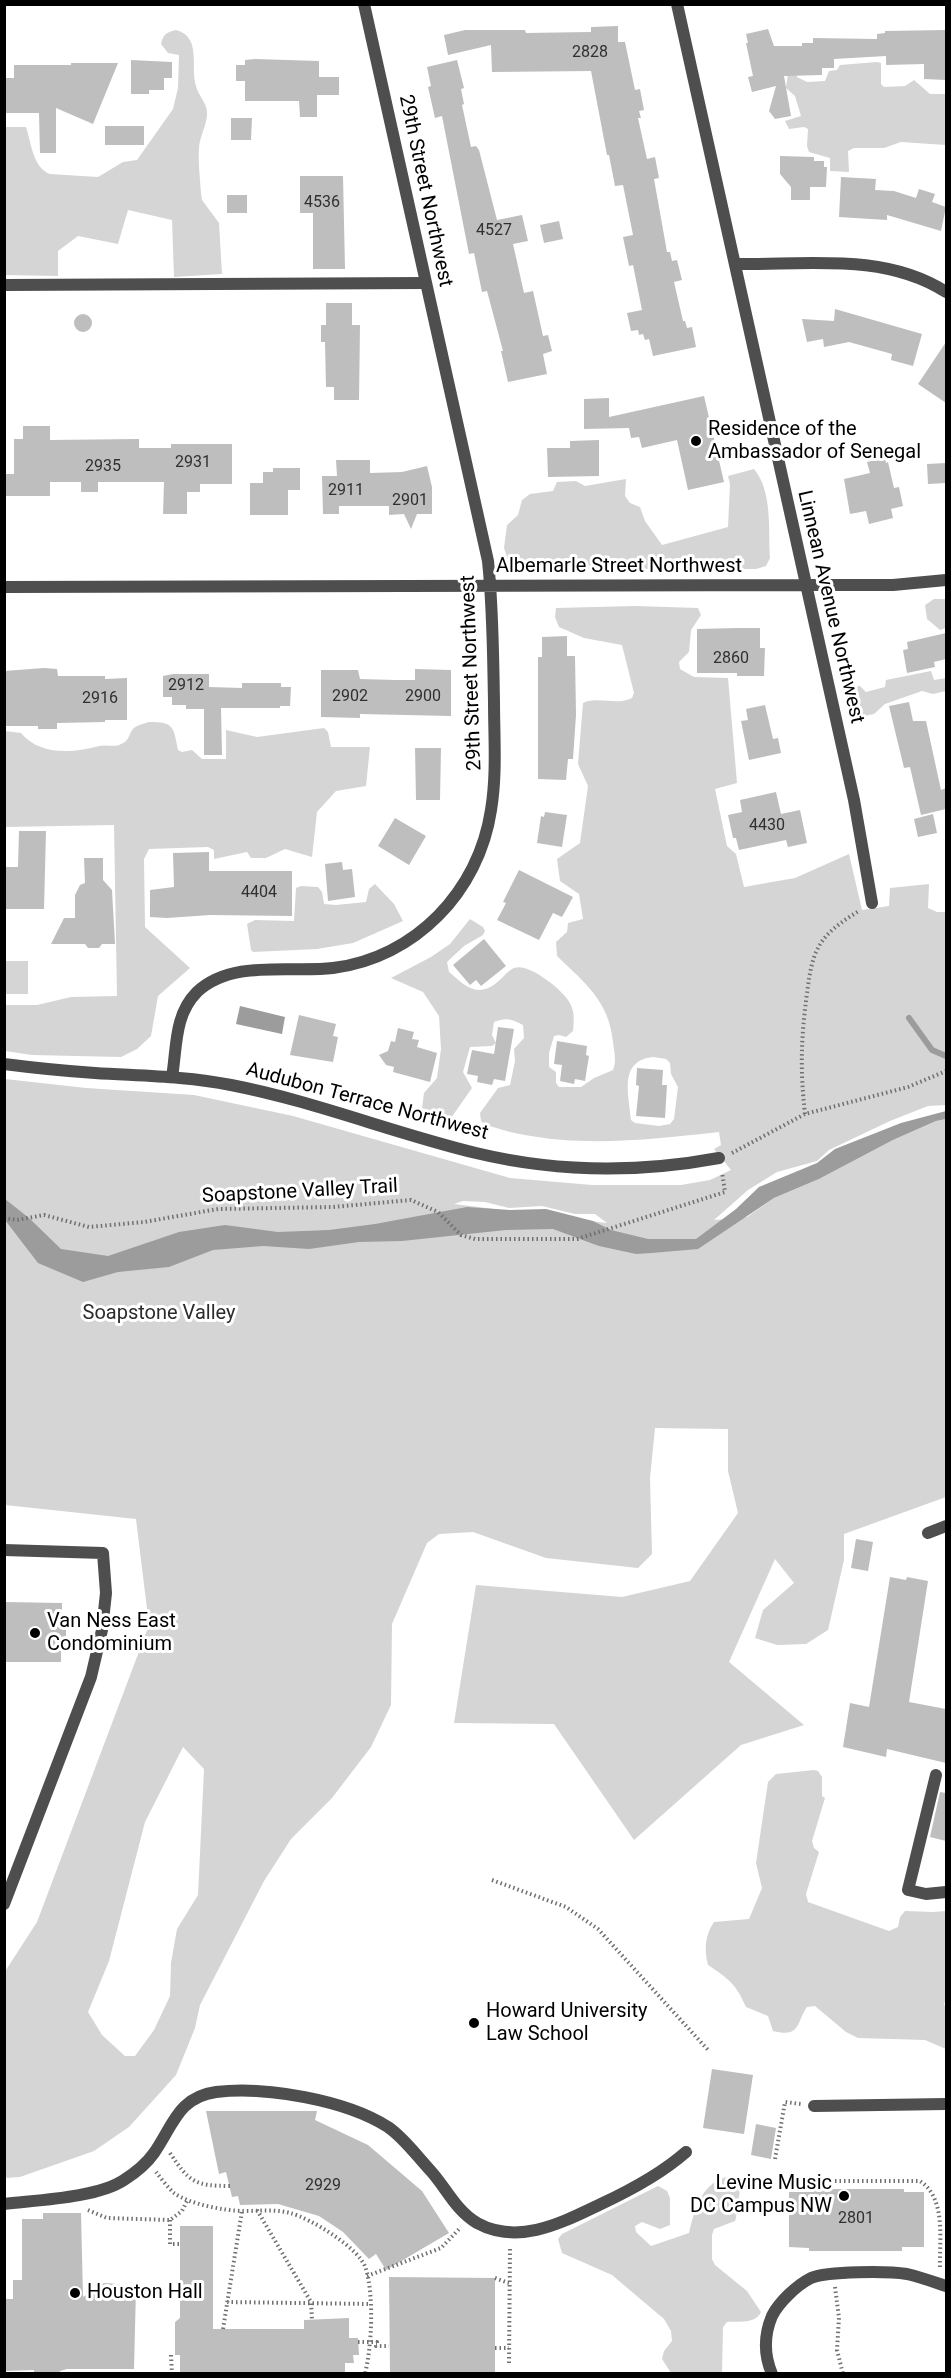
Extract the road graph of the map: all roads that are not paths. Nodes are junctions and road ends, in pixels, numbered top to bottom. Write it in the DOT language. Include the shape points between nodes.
graph roads {
  1 [pos="364,4"];
  2 [pos="677,4"];
  3 [pos="735,264"];
  4 [pos="425,283"];
  5 [pos="4,285"];
  6 [pos="946,292"];
  7 [pos="946,580"];
  8 [pos="805,585"];
  9 [pos="4,587"];
  10 [pos="491,587"];
  11 [pos="872,903"];
  12 [pos="4,1064"];
  13 [pos="172,1077"];
  14 [pos="719,1158"];
  15 [pos="946,1526"];
  16 [pos="928,1533"];
  17 [pos="4,1550"];
  18 [pos="936,1774"];
  19 [pos="946,1892"];
  20 [pos="4,1904"];
  21 [pos="946,2104"];
  22 [pos="814,2106"];
  23 [pos="686,2152"];
  24 [pos="4,2204"];
  25 [pos="946,2286"];
  26 [pos="772,2373"];
  1 -- 4 [label="street, 29th Street Northwest"];
  2 -- 3 [label="street, Linnean Avenue Northwest"];
  3 -- 6 [label="street" via="879,267 916,276"];
  3 -- 8 [label="street, Linnean Avenue Northwest"];
  4 -- 5 [label="street"];
  4 -- 10 [label="street, 29th Street Northwest"];
  7 -- 8 [label="street, Albemarle Street Northwest" via="893,585"];
  8 -- 10 [label="street, Albemarle Street Northwest"];
  8 -- 11 [label="street, Linnean Avenue Northwest" via="854,800"];
  9 -- 10 [label="street, Albemarle Street Northwest"];
  10 -- 13 [label="street, 29th Street Northwest" via="493,800 484,843 465,884 421,932 374,957 331,968 232,974 206,986 188,1003 178,1024"];
  12 -- 13 [label="street, Audubon Terrace Northwest"];
  13 -- 14 [label="street, Audubon Terrace Northwest" via="261,1091 476,1154 538,1164 630,1168"];
  15 -- 16 [label="street"];
  17 -- 20 [label="street" via="103,1553 106,1593 91,1677"];
  18 -- 19 [label="street" via="908,1890 926,1894"];
  21 -- 22 [label="street"];
  23 -- 24 [label="street" via="630,2190 559,2225 534,2231 494,2230 464,2213 405,2142 370,2117 297,2095 216,2092 196,2098 176,2114 154,2153 122,2182 74,2197"];
  25 -- 26 [label="street" via="906,2274 836,2274 806,2281 776,2309 768,2326 766,2358"];
}
